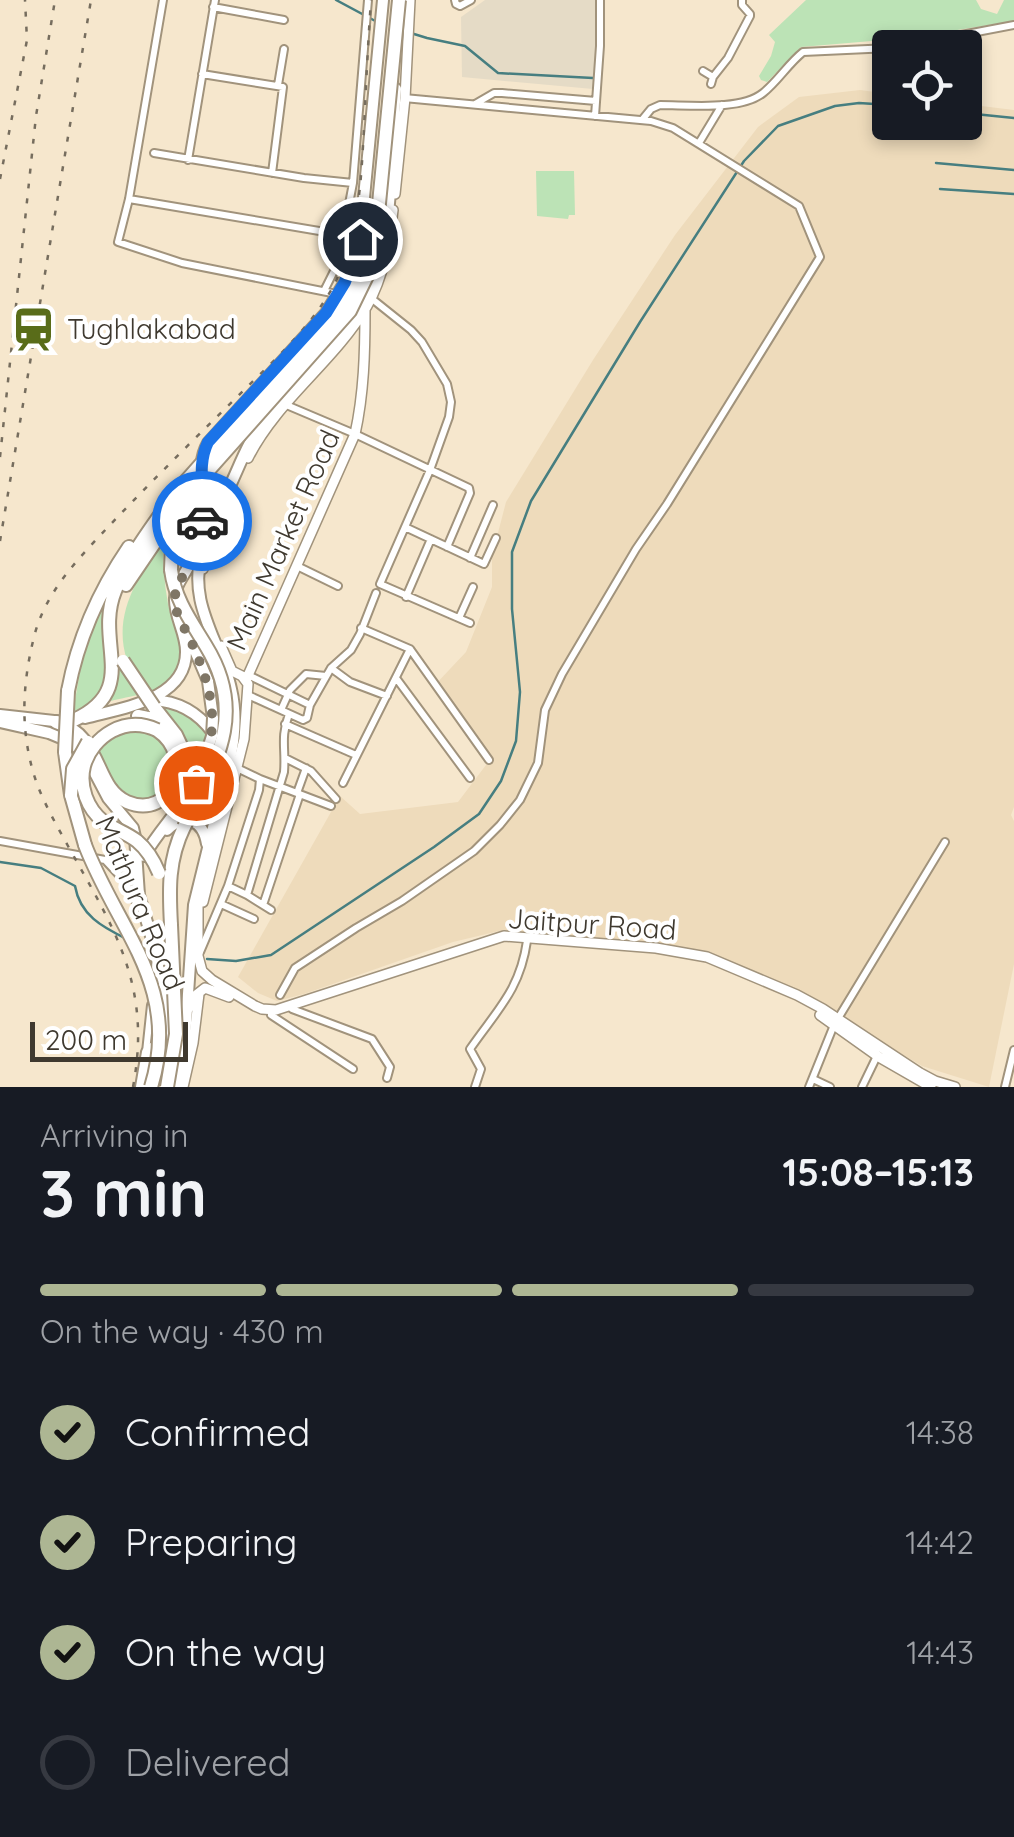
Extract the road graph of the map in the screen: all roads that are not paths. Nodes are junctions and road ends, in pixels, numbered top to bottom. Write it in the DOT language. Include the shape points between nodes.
graph roads {
  1 [pos="163,0"];
  2 [pos="386,0"];
  3 [pos="405,0"];
  4 [pos="455,0"];
  5 [pos="470,0"];
  6 [pos="600,0"];
  7 [pos="742,0"];
  8 [pos="214,4"];
  9 [pos="368,9"];
  10 [pos="284,20"];
  11 [pos="1014,25"];
  12 [pos="982,31"];
  13 [pos="404,32"];
  14 [pos="284,49"];
  15 [pos="872,49"];
  16 [pos="377,67"];
  17 [pos="398,70"];
  18 [pos="703,71"];
  19 [pos="202,74"];
  20 [pos="278,85"];
  21 [pos="400,98"];
  22 [pos="596,102"];
  23 [pos="474,104"];
  24 [pos="722,104"];
  25 [pos="595,116"];
  26 [pos="641,120"];
  27 [pos="357,139"];
  28 [pos="370,141"];
  29 [pos="699,143"];
  30 [pos="395,147"];
  31 [pos="154,152"];
  32 [pos="188,160"];
  33 [pos="272,173"];
  34 [pos="353,183"];
  35 [pos="128,198"];
  36 [pos="107,228"];
  37 [pos="121,231"];
  38 [pos="344,234"];
  39 [pos="324,291"];
  40 [pos="337,294"];
  41 [pos="367,302"];
  42 [pos="284,404"];
  43 [pos="230,418"];
  44 [pos="354,434"];
  45 [pos="252,436"];
  46 [pos="430,470"];
  47 [pos="200,475"];
  48 [pos="232,482"];
  49 [pos="183,492"];
  50 [pos="493,505"];
  51 [pos="405,527"];
  52 [pos="496,538"];
  53 [pos="431,539"];
  54 [pos="446,547"];
  55 [pos="470,558"];
  56 [pos="296,566"];
  57 [pos="338,586"];
  58 [pos="473,587"];
  59 [pos="376,593"];
  60 [pos="406,597"];
  61 [pos="178,614"];
  62 [pos="459,618"];
  63 [pos="470,623"];
  64 [pos="361,628"];
  65 [pos="410,649"];
  66 [pos="331,668"];
  67 [pos="229,670"];
  68 [pos="326,676"];
  69 [pos="247,678"];
  70 [pos="396,678"];
  71 [pos="248,695"];
  72 [pos="287,696"];
  73 [pos="387,696"];
  74 [pos="141,702"];
  75 [pos="310,705"];
  76 [pos="280,710"];
  77 [pos="0,712"];
  78 [pos="289,714"];
  79 [pos="74,720"];
  80 [pos="17,721"];
  81 [pos="56,722"];
  82 [pos="0,724"];
  83 [pos="286,724"];
  84 [pos="35,726"];
  85 [pos="179,740"];
  86 [pos="356,755"];
  87 [pos="285,758"];
  88 [pos="489,760"];
  89 [pos="237,768"];
  90 [pos="306,768"];
  91 [pos="470,778"];
  92 [pos="260,779"];
  93 [pos="342,783"];
  94 [pos="224,786"];
  95 [pos="280,787"];
  96 [pos="298,794"];
  97 [pos="71,796"];
  98 [pos="112,797"];
  99 [pos="0,841"];
  100 [pos="945,842"];
  101 [pos="207,846"];
  102 [pos="148,849"];
  103 [pos="136,870"];
  104 [pos="121,878"];
  105 [pos="198,882"];
  106 [pos="228,886"];
  107 [pos="247,894"];
  108 [pos="221,904"];
  109 [pos="144,915"];
  110 [pos="200,919"];
  111 [pos="254,919"];
  112 [pos="191,930"];
  113 [pos="150,934"];
  114 [pos="528,941"];
  115 [pos="198,956"];
  116 [pos="158,969"];
  117 [pos="174,970"];
  118 [pos="205,986"];
  119 [pos="280,995"];
  120 [pos="292,1009"];
  121 [pos="271,1015"];
  122 [pos="187,1016"];
  123 [pos="836,1022"];
  124 [pos="1014,1050"];
  125 [pos="877,1056"];
  126 [pos="145,1059"];
  127 [pos="182,1063"];
  128 [pos="353,1069"];
  129 [pos="1011,1075"];
  130 [pos="387,1078"];
  131 [pos="811,1083"];
  132 [pos="932,1085"];
  133 [pos="142,1087"];
  134 [pos="151,1087"];
  135 [pos="168,1087"];
  136 [pos="179,1087"];
  137 [pos="475,1087"];
  138 [pos="830,1087"];
  139 [pos="862,1087"];
  140 [pos="955,1087"];
  141 [pos="1006,1087"];
  1 -- 35 [label="street"];
  2 -- 16 [label="main road, Mathura Road"];
  2 -- 49 [label="highway, Mathura Road, bridge" via="367,244 358,272 341,306"];
  3 -- 13 [label="main road, Mathura Road"];
  3 -- 49 [label="highway, Mathura Road, bridge" via="368,276 350,311"];
  4 -- 5 [label="street" via="460,6"];
  6 -- 22 [label="street"];
  7 -- 18 [label="street" via="750,16 728,58 712,80"];
  8 -- 10 [label="street"];
  8 -- 19 [label="street"];
  9 -- 27 [label="street"];
  11 -- 12 [label="street"];
  13 -- 17 [label="main road, Mathura Road"];
  13 -- 21 [label="street"];
  14 -- 20 [label="street"];
  15 -- 24 [label="street" via="803,52 764,92"];
  16 -- 17 [label="main road"];
  16 -- 28 [label="main road, Mathura Road"];
  17 -- 21 [label="main road, Mathura Road"];
  19 -- 20 [label="street"];
  19 -- 32 [label="street"];
  20 -- 33 [label="street" via="284,89"];
  21 -- 23 [label="street"];
  21 -- 30 [label="main road, Mathura Road"];
  22 -- 23 [label="street" via="494,93"];
  22 -- 25 [label="street"];
  23 -- 25 [label="street"];
  24 -- 26 [label="street" via="660,105"];
  24 -- 29 [label="street"];
  25 -- 26 [label="street"];
  26 -- 29 [label="street"];
  27 -- 28 [label="street"];
  27 -- 34 [label="street"];
  28 -- 30 [label="main road"];
  28 -- 40 [label="main road, Mathura Road" via="360,239"];
  29 -- 119 [label="street" via="800,206 820,256 562,674 546,710 538,763 510,813 474,851 295,968"];
  30 -- 41 [label="main road, Mathura Road"];
  31 -- 32 [label="street"];
  32 -- 33 [label="street"];
  33 -- 34 [label="street"];
  34 -- 38 [label="street"];
  35 -- 37 [label="street"];
  35 -- 38 [label="street"];
  36 -- 37 [label="street"];
  37 -- 39 [label="street" via="122,244 182,263"];
  38 -- 39 [label="street"];
  39 -- 40 [label="street"];
  40 -- 43 [label="main road, Mathura Road"];
  41 -- 42 [label="street"];
  41 -- 44 [label="street, Main Market Road"];
  41 -- 45 [label="main road, Mathura Road"];
  41 -- 46 [label="street" via="417,336 448,384 449,417"];
  42 -- 44 [label="street"];
  42 -- 67 [label="street" via="249,455 202,572 204,605"];
  43 -- 45 [label="main road"];
  43 -- 47 [label="main road, Mathura Road" via="206,447"];
  44 -- 46 [label="street"];
  44 -- 56 [label="street, Main Market Road"];
  45 -- 48 [label="main road, Mathura Road"];
  46 -- 51 [label="street"];
  46 -- 54 [label="street" via="470,490"];
  47 -- 48 [label="main road" via="214,490"];
  47 -- 61 [label="main road, Mathura Road" via="204,515 176,590"];
  48 -- 67 [label="main road, Mathura Road" via="207,536 198,577 201,609"];
  49 -- 79 [label="highway" via="135,553 112,599 108,693"];
  49 -- 85 [label="highway, bridge" via="130,578 116,626 126,668"];
  49 -- 97 [label="highway, Mathura Road, bridge" via="116,567 78,648 66,717"];
  49 -- 117 [label="highway, Mathura Road, bridge" via="172,577 220,675 226,718 218,757 172,861"];
  50 -- 55 [label="street"];
  51 -- 53 [label="street"];
  51 -- 60 [label="street" via="380,584"];
  52 -- 55 [label="street" via="485,564"];
  53 -- 54 [label="street"];
  53 -- 60 [label="street"];
  54 -- 55 [label="street"];
  56 -- 57 [label="street"];
  56 -- 69 [label="street, Main Market Road"];
  58 -- 62 [label="street"];
  59 -- 64 [label="street"];
  60 -- 62 [label="street"];
  61 -- 74 [label="main road, Mathura Road" via="183,669 168,688"];
  61 -- 102 [label="main road, bridge" via="212,698 212,736 188,796"];
  62 -- 63 [label="street"];
  64 -- 65 [label="street"];
  64 -- 66 [label="street"];
  65 -- 70 [label="street"];
  65 -- 88 [label="street"];
  66 -- 68 [label="street"];
  66 -- 73 [label="street"];
  67 -- 69 [label="street"];
  67 -- 94 [label="main road, Mathura Road" via="236,721"];
  68 -- 72 [label="street" via="307,673"];
  68 -- 75 [label="street"];
  69 -- 71 [label="street"];
  69 -- 72 [label="street"];
  70 -- 73 [label="street"];
  70 -- 91 [label="street"];
  71 -- 76 [label="street"];
  71 -- 89 [label="street"];
  72 -- 75 [label="street"];
  72 -- 76 [label="street"];
  73 -- 86 [label="street"];
  74 -- 79 [label="main road"];
  74 -- 94 [label="main road" via="169,701 201,718 220,745"];
  75 -- 78 [label="street" via="305,720"];
  76 -- 78 [label="street"];
  77 -- 80 [label="main road" via="13,712"];
  78 -- 83 [label="street"];
  79 -- 81 [label="main road"];
  80 -- 82 [label="main road"];
  80 -- 84 [label="main road"];
  81 -- 84 [label="main road"];
  81 -- 98 [label="highway" via="84,738"];
  83 -- 86 [label="street"];
  83 -- 87 [label="street"];
  84 -- 98 [label="main road" via="78,746"];
  85 -- 97 [label="highway, bridge" via="144,717 109,724 79,755"];
  85 -- 98 [label="highway" via="184,782 166,806 139,813"];
  86 -- 93 [label="street"];
  87 -- 90 [label="street"];
  87 -- 95 [label="street"];
  89 -- 92 [label="street"];
  89 -- 110 [label="street"];
  90 -- 96 [label="street"];
  90 -- 96 [label="street" via="334,803"];
  92 -- 95 [label="street"];
  92 -- 106 [label="street"];
  94 -- 101 [label="main road, Mathura Road"];
  95 -- 96 [label="street"];
  95 -- 107 [label="street"];
  96 -- 107 [label="street" via="267,907"];
  97 -- 134 [label="highway, Mathura Road, bridge" via="92,864 153,987 160,1039"];
  98 -- 103 [label="main road" via="136,836"];
  98 -- 117 [label="highway, bridge" via="149,805 166,796 178,768 168,738 143,725 115,730 90,752 83,783 97,815 142,845 156,865"];
  99 -- 104 [label="street" via="101,858"];
  100 -- 123 [label="street"];
  101 -- 102 [label="main road" via="201,827 185,820"];
  101 -- 105 [label="main road, Mathura Road"];
  102 -- 103 [label="main road"];
  103 -- 104 [label="street"];
  103 -- 109 [label="main road"];
  104 -- 109 [label="street"];
  105 -- 110 [label="street"];
  105 -- 112 [label="main road, Mathura Road"];
  106 -- 107 [label="street"];
  106 -- 108 [label="street"];
  108 -- 111 [label="street"];
  108 -- 115 [label="street"];
  109 -- 113 [label="main road"];
  110 -- 115 [label="street"];
  112 -- 113 [label="main road" via="184,944 171,948"];
  112 -- 122 [label="main road, Mathura Road"];
  113 -- 116 [label="main road"];
  114 -- 120 [label="street, Jaitpur Road" via="496,941"];
  114 -- 123 [label="street, Jaitpur Road" via="697,958"];
  114 -- 137 [label="street" via="515,987 470,1049 481,1069"];
  115 -- 118 [label="street"];
  116 -- 126 [label="street"];
  116 -- 126 [label="main road, Mathura Road" via="169,1032"];
  117 -- 135 [label="highway, Mathura Road, bridge" via="176,1034"];
  118 -- 121 [label="street"];
  118 -- 122 [label="street"];
  118 -- 123 [label="street, Jaitpur Road" via="276,1010 509,936 701,955 797,996"];
  118 -- 136 [label="street"];
  120 -- 121 [label="street, Jaitpur Road"];
  120 -- 130 [label="street" via="372,1039 390,1067"];
  121 -- 128 [label="street"];
  122 -- 127 [label="main road, Mathura Road"];
  123 -- 125 [label="street, Jaitpur Road"];
  123 -- 131 [label="street"];
  123 -- 132 [label="street, Jaitpur Road"];
  124 -- 129 [label="street"];
  125 -- 132 [label="street, Jaitpur Road"];
  125 -- 139 [label="street"];
  126 -- 127 [label="main road" via="150,1072 163,1078"];
  126 -- 133 [label="main road, Mathura Road"];
  127 -- 136 [label="main road, Mathura Road"];
  129 -- 141 [label="street"];
  131 -- 138 [label="street"];
  132 -- 140 [label="street, Jaitpur Road"];
}
